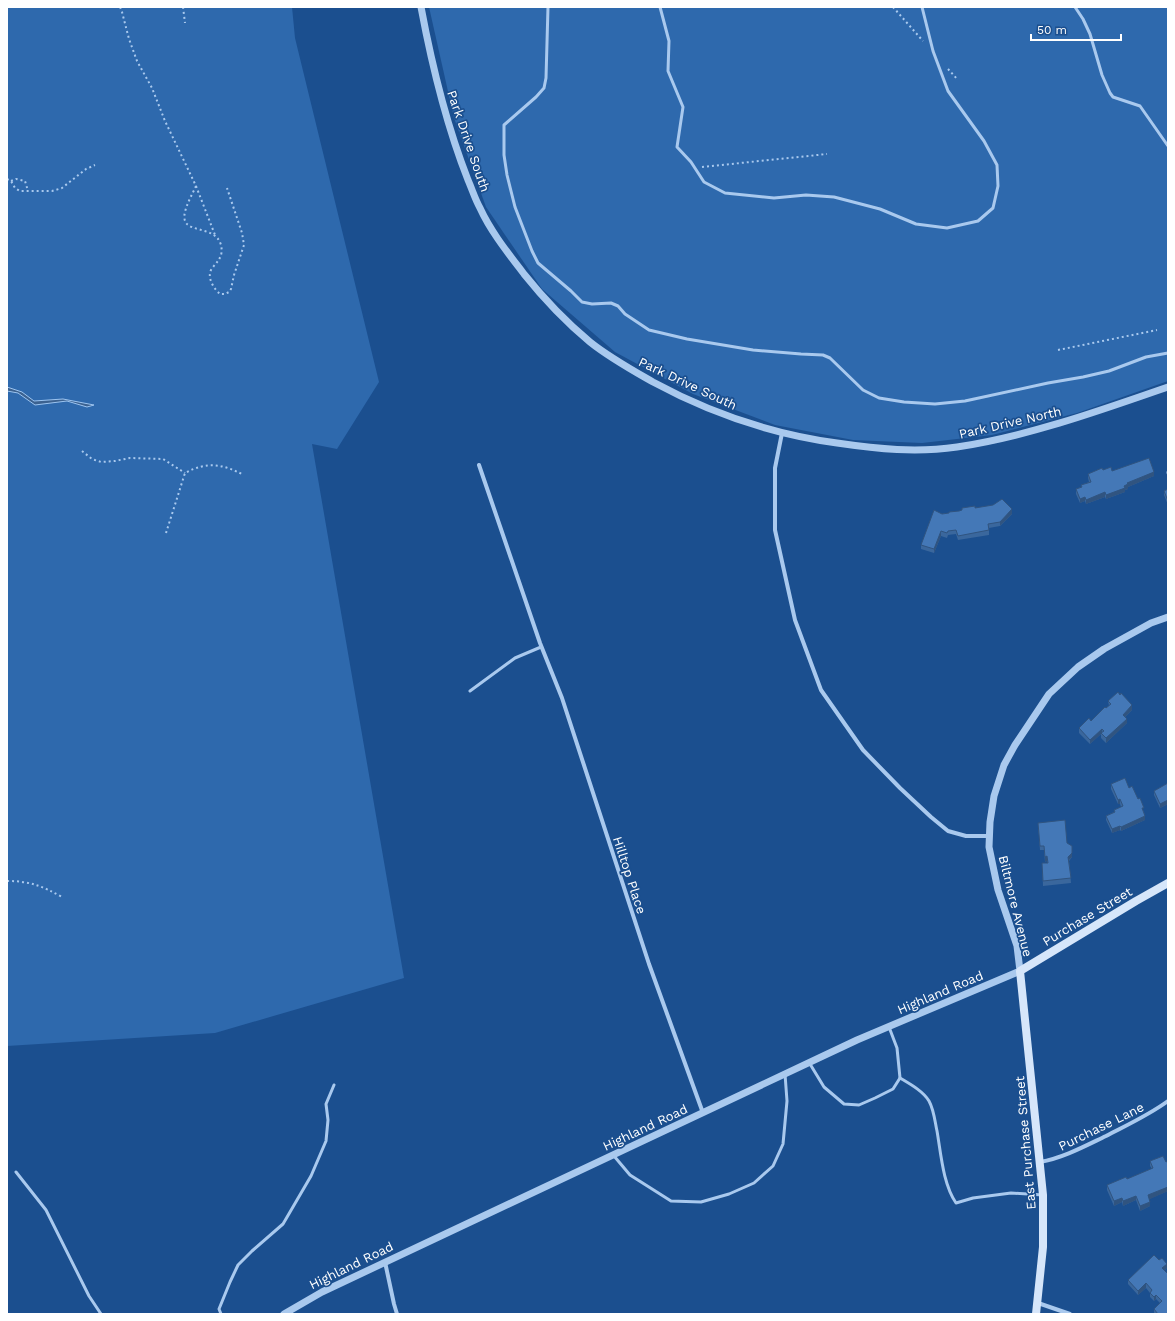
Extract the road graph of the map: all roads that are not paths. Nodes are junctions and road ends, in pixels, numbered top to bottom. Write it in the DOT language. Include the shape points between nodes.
graph roads {
  1 [pos="421,7"];
  2 [pos="548,7"];
  3 [pos="660,7"];
  4 [pos="922,7"];
  5 [pos="1075,7"];
  6 [pos="1168,146"];
  7 [pos="1168,353"];
  8 [pos="1168,387"];
  9 [pos="782,433"];
  10 [pos="479,465"];
  11 [pos="1168,617"];
  12 [pos="541,645"];
  13 [pos="470,691"];
  14 [pos="989,836"];
  15 [pos="1168,883"];
  16 [pos="1020,971"];
  17 [pos="889,1027"];
  18 [pos="809,1063"];
  19 [pos="785,1074"];
  20 [pos="900,1078"];
  21 [pos="334,1084"];
  22 [pos="1168,1101"];
  23 [pos="703,1113"];
  24 [pos="613,1155"];
  25 [pos="1040,1162"];
  26 [pos="16,1172"];
  27 [pos="1043,1195"];
  28 [pos="385,1262"];
  29 [pos="1038,1303"];
  30 [pos="101,1314"];
  31 [pos="220,1314"];
  32 [pos="284,1314"];
  33 [pos="397,1314"];
  34 [pos="1036,1314"];
  35 [pos="1070,1314"];
  1 -- 9 [label="street, Park Drive South" via="430,54 458,155 477,201 504,248 536,289 560,315 592,343 627,368 670,392 714,412"];
  2 -- 7 [label="lane" via="544,88 504,125 506,175 515,207 538,263 582,302 611,303 649,330 687,339 753,350 823,355 830,358 863,390 879,398 904,402 935,404 965,401 1109,371 1146,357"];
  3 -- 4 [label="lane" via="669,41 668,71 683,107 677,147 704,182 725,194 774,198 806,195 834,197 880,209 916,224 947,228 978,221 993,208 998,186 997,165 984,140 948,91 933,52"];
  5 -- 6 [label="lane" via="1090,34 1110,93 1113,97 1140,106"];
  8 -- 9 [label="street, Park Drive North" via="1091,414 998,439 955,447 876,449"];
  9 -- 14 [label="street" via="775,468 776,530 795,620 821,690 863,750 931,817 948,831 966,836"];
  10 -- 12 [label="street, Hilltop Place"];
  11 -- 14 [label="street, Biltmore Avenue" via="1151,623 1104,649 1078,667 1049,694 1004,765 994,796"];
  12 -- 13 [label="lane" via="515,658"];
  12 -- 23 [label="street, Hilltop Place" via="562,698 649,964"];
  14 -- 16 [label="street, Biltmore Avenue" via="993,871 1017,946"];
  15 -- 16 [label="main road, Purchase Street"];
  16 -- 17 [label="street, Highland Road"];
  16 -- 25 [label="main road, East Purchase Street"];
  17 -- 18 [label="street, Highland Road"];
  17 -- 20 [label="lane" via="897,1048"];
  18 -- 19 [label="street, Highland Road"];
  18 -- 20 [label="lane" via="824,1087 844,1104 859,1105 875,1098 893,1089"];
  19 -- 23 [label="street, Highland Road"];
  19 -- 24 [label="lane" via="787,1101 783,1144 773,1166 754,1183 701,1202 671,1201 630,1175"];
  20 -- 27 [label="lane" via="929,1101 950,1194 956,1203 1011,1193"];
  21 -- 31 [label="lane" via="326,1104 326,1141 311,1176 283,1224 238,1265"];
  22 -- 25 [label="street, Purchase Lane" via="1147,1115 1097,1140 1054,1159"];
  23 -- 24 [label="street, Highland Road"];
  24 -- 28 [label="street, Highland Road"];
  25 -- 27 [label="main road, East Purchase Street"];
  26 -- 30 [label="lane" via="46,1210 89,1296"];
  27 -- 29 [label="main road, East Purchase Street" via="1043,1247"];
  28 -- 32 [label="street, Highland Road" via="322,1292"];
  28 -- 33 [label="street"];
  29 -- 34 [label="main road, East Purchase Street"];
  29 -- 35 [label="street"];
}
